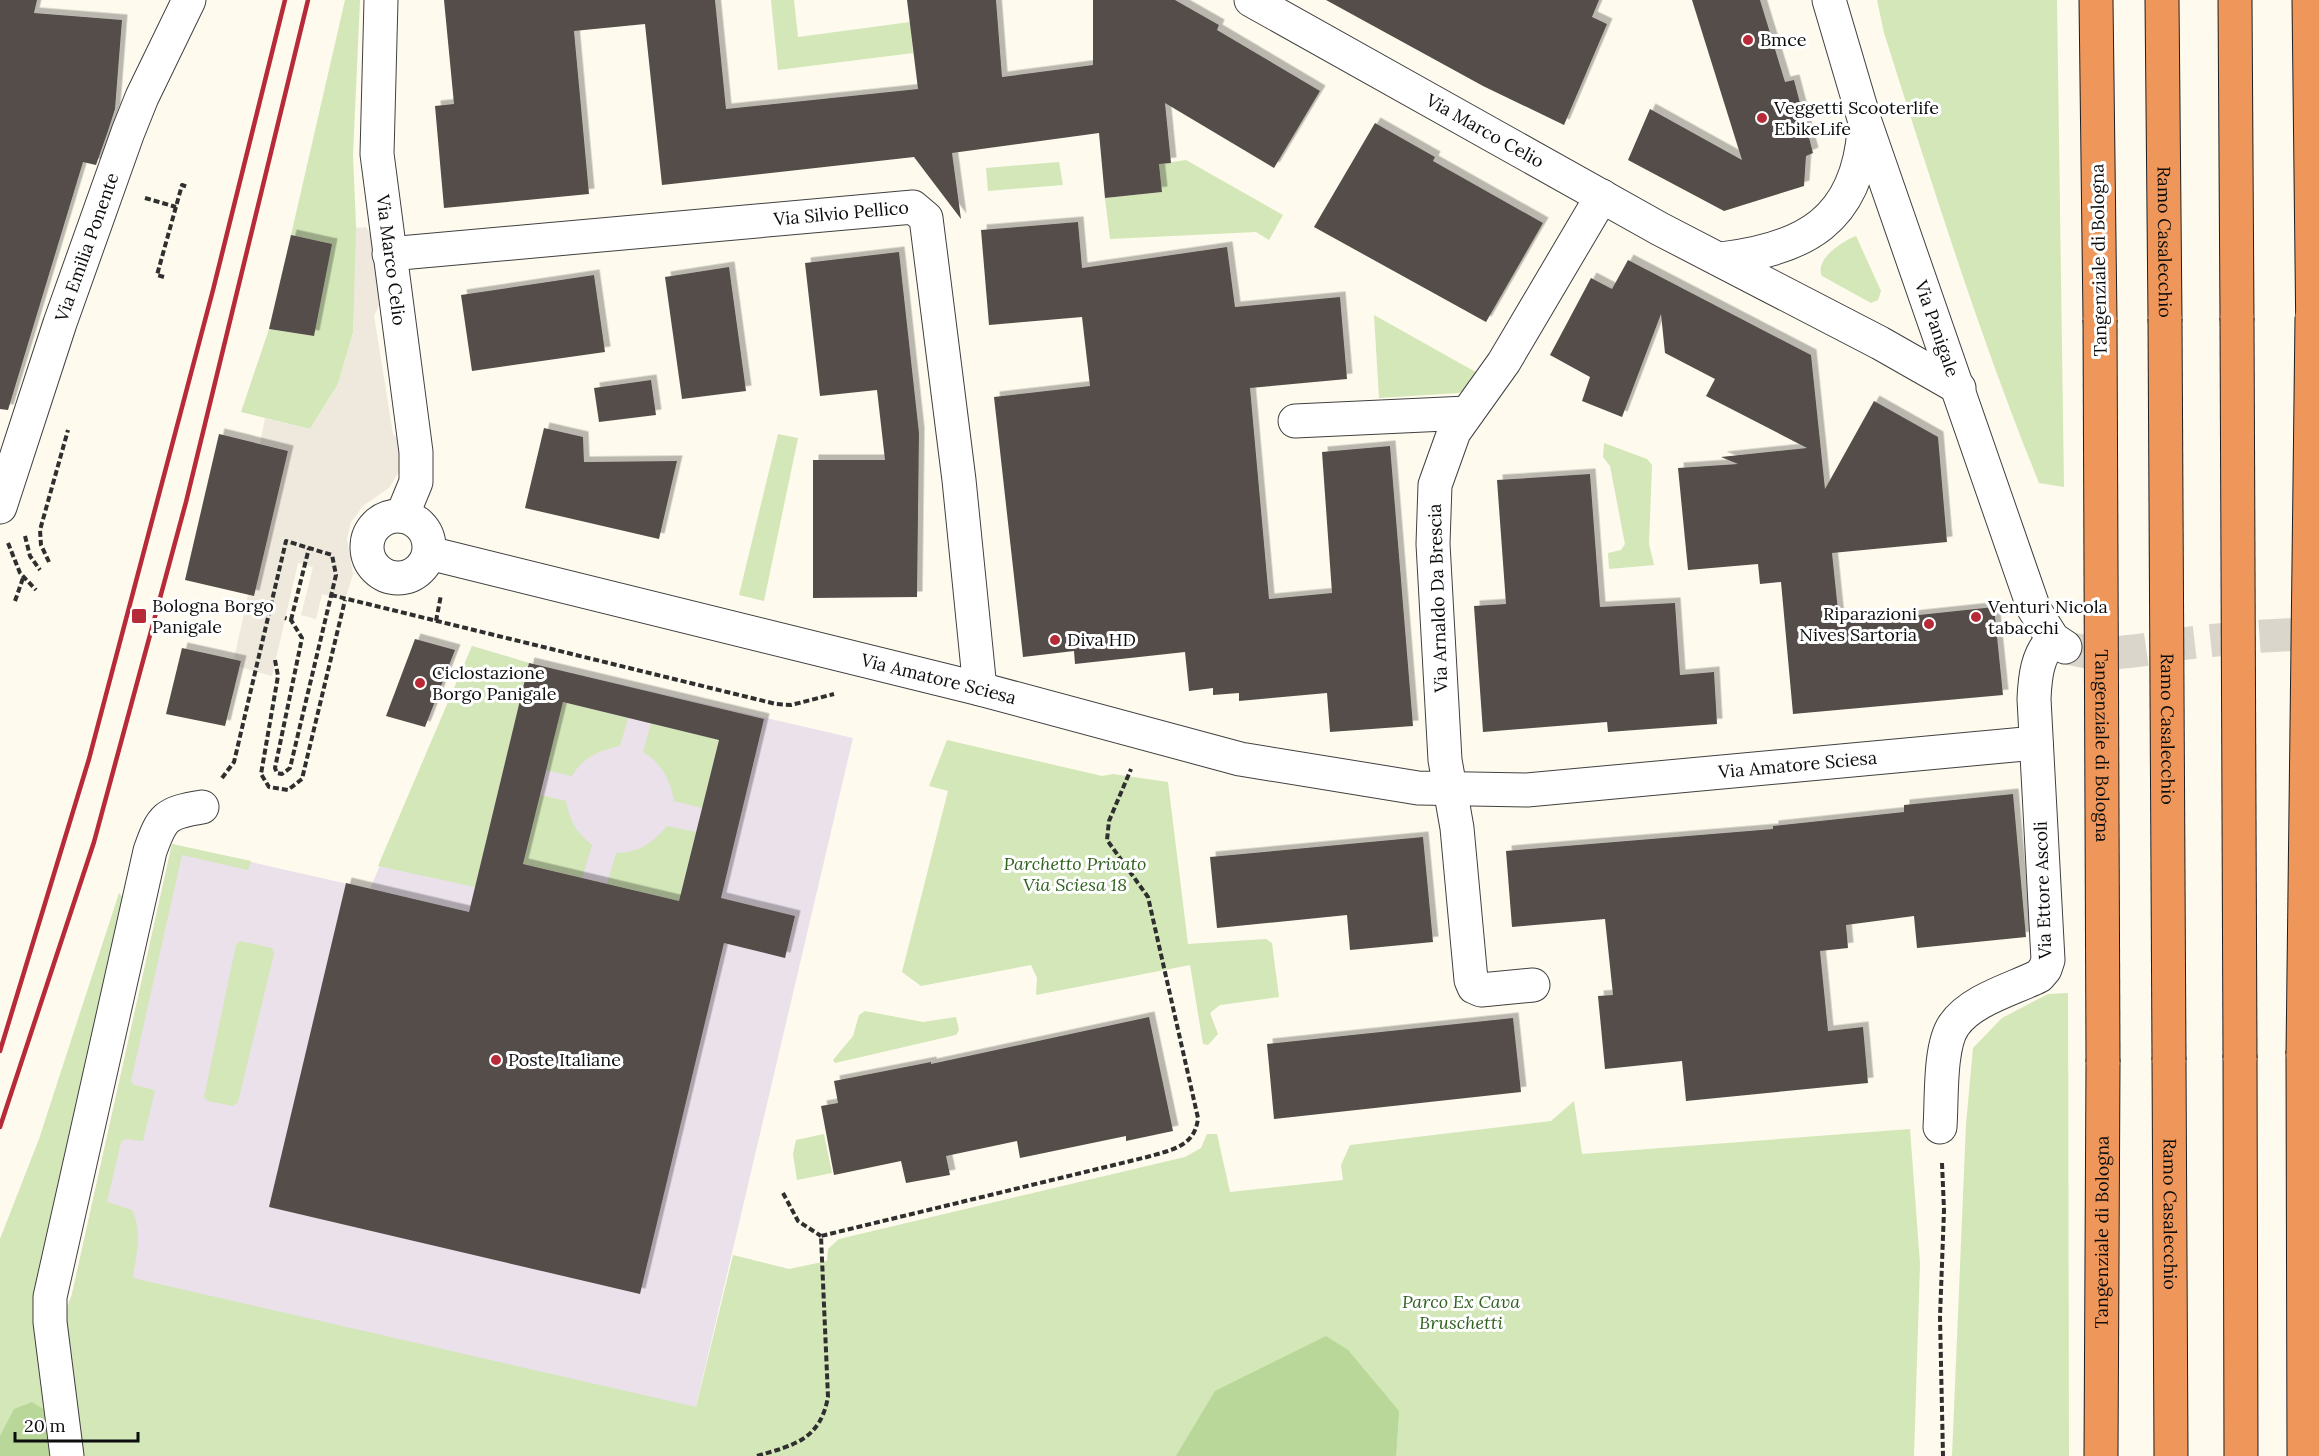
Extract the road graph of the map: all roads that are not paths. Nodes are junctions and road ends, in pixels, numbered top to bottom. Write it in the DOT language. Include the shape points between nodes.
graph roads {
  1 [pos="189,0"];
  2 [pos="381,0"];
  3 [pos="1251,0"];
  4 [pos="1829,0"];
  5 [pos="2096,0"];
  6 [pos="2162,0"];
  7 [pos="2235,0"];
  8 [pos="2308,0"];
  9 [pos="1865,122"];
  10 [pos="1602,196"];
  11 [pos="389,254"];
  12 [pos="1721,260"];
  13 [pos="2312,317"];
  14 [pos="1959,388"];
  15 [pos="1467,412"];
  16 [pos="1295,421"];
  17 [pos="1,502"];
  18 [pos="402,516"];
  19 [pos="2319,548"];
  20 [pos="429,553"];
  21 [pos="980,689"];
  22 [pos="2036,743"];
  23 [pos="1451,790"];
  24 [pos="201,807"];
  25 [pos="1533,985"];
  26 [pos="1940,1126"];
  27 [pos="67,1456"];
  28 [pos="2101,1456"];
  29 [pos="2171,1456"];
  30 [pos="2241,1456"];
  31 [pos="2304,1456"];
  1 -- 17 [label="street, Via Emilia Ponente" via="128,132"];
  2 -- 11 [label="street, Via Marco Celio" via="377,154"];
  3 -- 10 [label="street, Via Marco Celio"];
  4 -- 9 [label="street, Via Panigale"];
  5 -- 28 [label="highway, Tangenziale di Bologna, bridge" via="2103,1062"];
  6 -- 29 [label="highway, Ramo Casalecchio, bridge"];
  7 -- 30 [label="highway, bridge"];
  8 -- 13 [label="highway"];
  9 -- 12 [label="street" via="1857,177 1829,218 1781,248"];
  9 -- 14 [label="street, Via Panigale"];
  10 -- 12 [label="street, Via Marco Celio"];
  10 -- 15 [label="street, Via Arnaldo Da Brescia" via="1504,362"];
  11 -- 18 [label="street, Via Marco Celio" via="416,452 416,482"];
  11 -- 21 [label="street, Via Silvio Pellico" via="913,207 926,218 953,423"];
  12 -- 14 [label="street, Via Marco Celio"];
  13 -- 19 [label="highway, bridge"];
  13 -- 31 [label="highway, bridge" via="2303,1054"];
  14 -- 22 [label="street, Via Panigale" via="2034,609 2059,643 2042,654 2037,667"];
  15 -- 16 [label="street"];
  15 -- 23 [label="street, Via Arnaldo Da Brescia" via="1443,458 1433,514 1444,760"];
  18 -- 20 [label="street" via="412,519 426,532"];
  18 -- 20 [label="street" via="382,520 375,526 367,545 372,564 387,576 406,578 421,569"];
  20 -- 21 [label="street, Via Amatore Sciesa"];
  21 -- 23 [label="street, Via Amatore Sciesa" via="1240,759 1352,779"];
  22 -- 23 [label="street, Via Amatore Sciesa" via="1527,790"];
  22 -- 26 [label="street, Via Ettore Ascoli" via="2048,960 2038,976 1978,1005 1953,1026 1946,1043"];
  23 -- 25 [label="street" via="1471,980 1480,990"];
  24 -- 27 [label="street" via="174,811 160,823 150,851 50,1297"];
}
